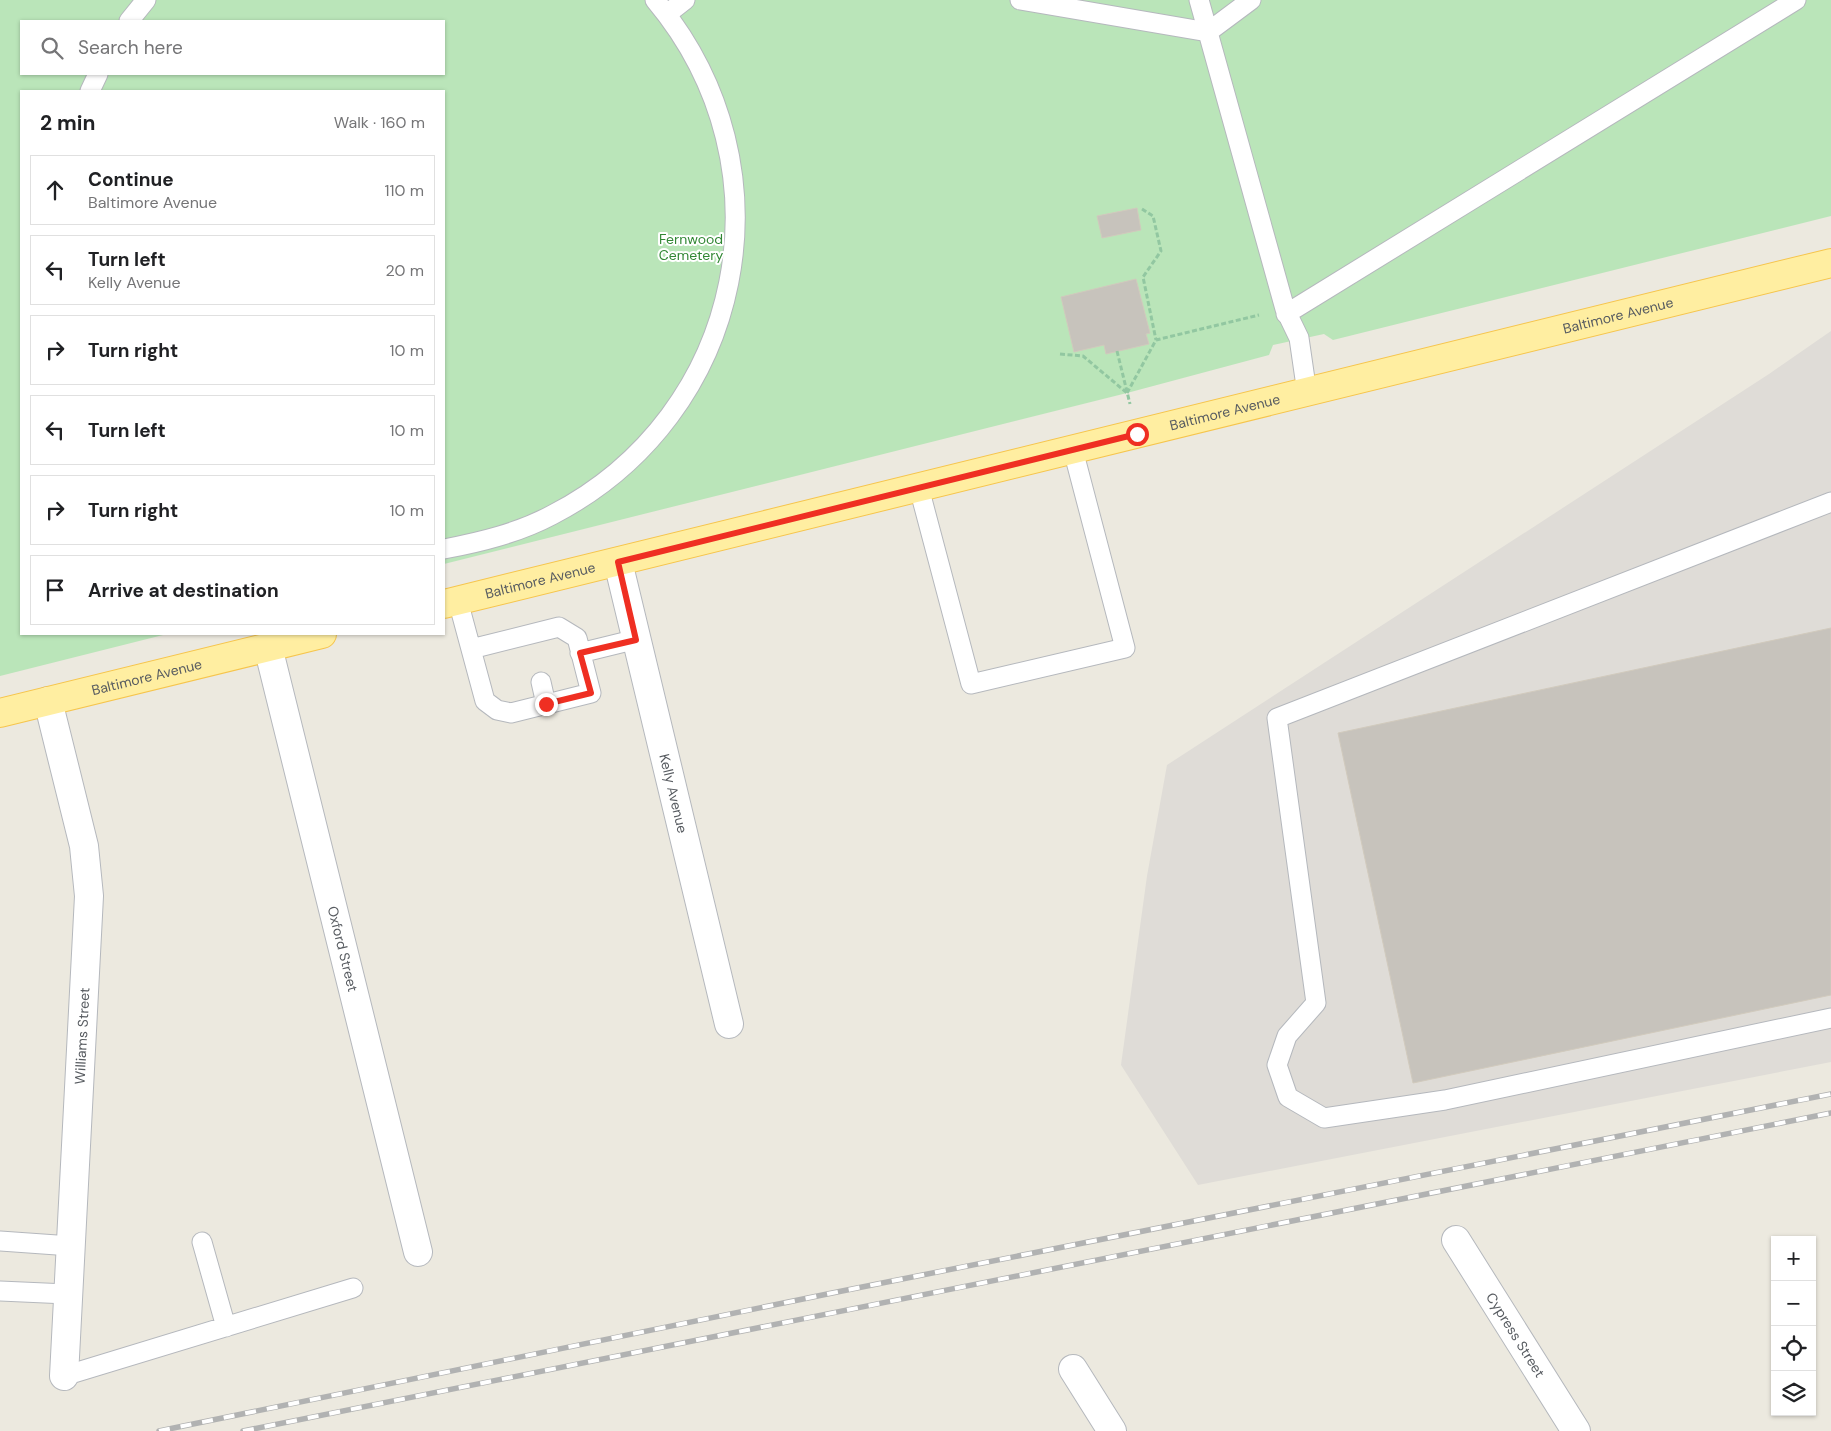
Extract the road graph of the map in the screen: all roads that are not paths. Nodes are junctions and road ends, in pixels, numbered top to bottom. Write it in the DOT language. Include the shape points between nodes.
graph roads {
  1 [pos="146,0"];
  2 [pos="685,0"];
  3 [pos="1020,0"];
  4 [pos="1199,0"];
  5 [pos="1251,0"];
  6 [pos="1796,0"];
  7 [pos="661,7"];
  8 [pos="130,20"];
  9 [pos="1208,32"];
  10 [pos="98,75"];
  11 [pos="90,90"];
  12 [pos="1831,263"];
  13 [pos="1285,311"];
  14 [pos="1306,392"];
  15 [pos="1073,450"];
  16 [pos="919,488"];
  17 [pos="1831,502"];
  18 [pos="445,549"];
  19 [pos="618,562"];
  20 [pos="451,602"];
  21 [pos="318,635"];
  22 [pos="636,640"];
  23 [pos="268,647"];
  24 [pos="471,649"];
  25 [pos="580,653"];
  26 [pos="541,682"];
  27 [pos="48,700"];
  28 [pos="546,704"];
  29 [pos="0,712"];
  30 [pos="1831,1018"];
  31 [pos="729,1024"];
  32 [pos="1456,1240"];
  33 [pos="0,1241"];
  34 [pos="202,1242"];
  35 [pos="71,1246"];
  36 [pos="418,1252"];
  37 [pos="353,1288"];
  38 [pos="0,1291"];
  39 [pos="67,1294"];
  40 [pos="226,1327"];
  41 [pos="1074,1369"];
  42 [pos="64,1376"];
  43 [pos="1112,1431"];
  44 [pos="1576,1431"];
  1 -- 8 [label="lane"];
  2 -- 7 [label="lane"];
  3 -- 9 [label="lane"];
  4 -- 9 [label="lane"];
  5 -- 9 [label="lane"];
  6 -- 13 [label="lane"];
  7 -- 18 [label="lane" via="685,39 712,93 730,152 735,183 736,221 731,274 709,349 692,384 670,417 617,473 585,496 524,528 478,543"];
  9 -- 13 [label="lane"];
  10 -- 11 [label="lane"];
  12 -- 14 [label="main road, Baltimore Avenue"];
  13 -- 14 [label="lane" via="1299,338"];
  14 -- 15 [label="main road, Baltimore Avenue"];
  15 -- 16 [label="main road, Baltimore Avenue"];
  15 -- 16 [label="lane" via="1125,648 971,684"];
  16 -- 19 [label="main road, Baltimore Avenue"];
  17 -- 30 [label="lane" via="1277,718 1316,1003 1287,1036 1276,1065 1288,1096 1324,1118 1445,1100"];
  19 -- 20 [label="main road, Baltimore Avenue"];
  19 -- 22 [label="street, Kelly Avenue"];
  20 -- 24 [label="lane"];
  21 -- 23 [label="main road, Baltimore Avenue"];
  22 -- 25 [label="lane"];
  22 -- 31 [label="street, Kelly Avenue"];
  23 -- 27 [label="main road, Baltimore Avenue"];
  23 -- 36 [label="street, Oxford Street"];
  24 -- 25 [label="lane" via="531,638 559,627 576,638"];
  24 -- 28 [label="lane" via="485,701 497,710 511,713"];
  25 -- 28 [label="lane" via="591,693"];
  26 -- 28 [label="lane"];
  27 -- 29 [label="main road, Baltimore Avenue"];
  27 -- 35 [label="street, Williams Street" via="88,871"];
  32 -- 44 [label="street, Cypress Street"];
  33 -- 35 [label="lane"];
  34 -- 40 [label="lane"];
  35 -- 39 [label="street, Williams Street"];
  37 -- 40 [label="lane"];
  38 -- 39 [label="lane"];
  39 -- 42 [label="street, Williams Street"];
  40 -- 42 [label="lane"];
  41 -- 43 [label="street"];
}
